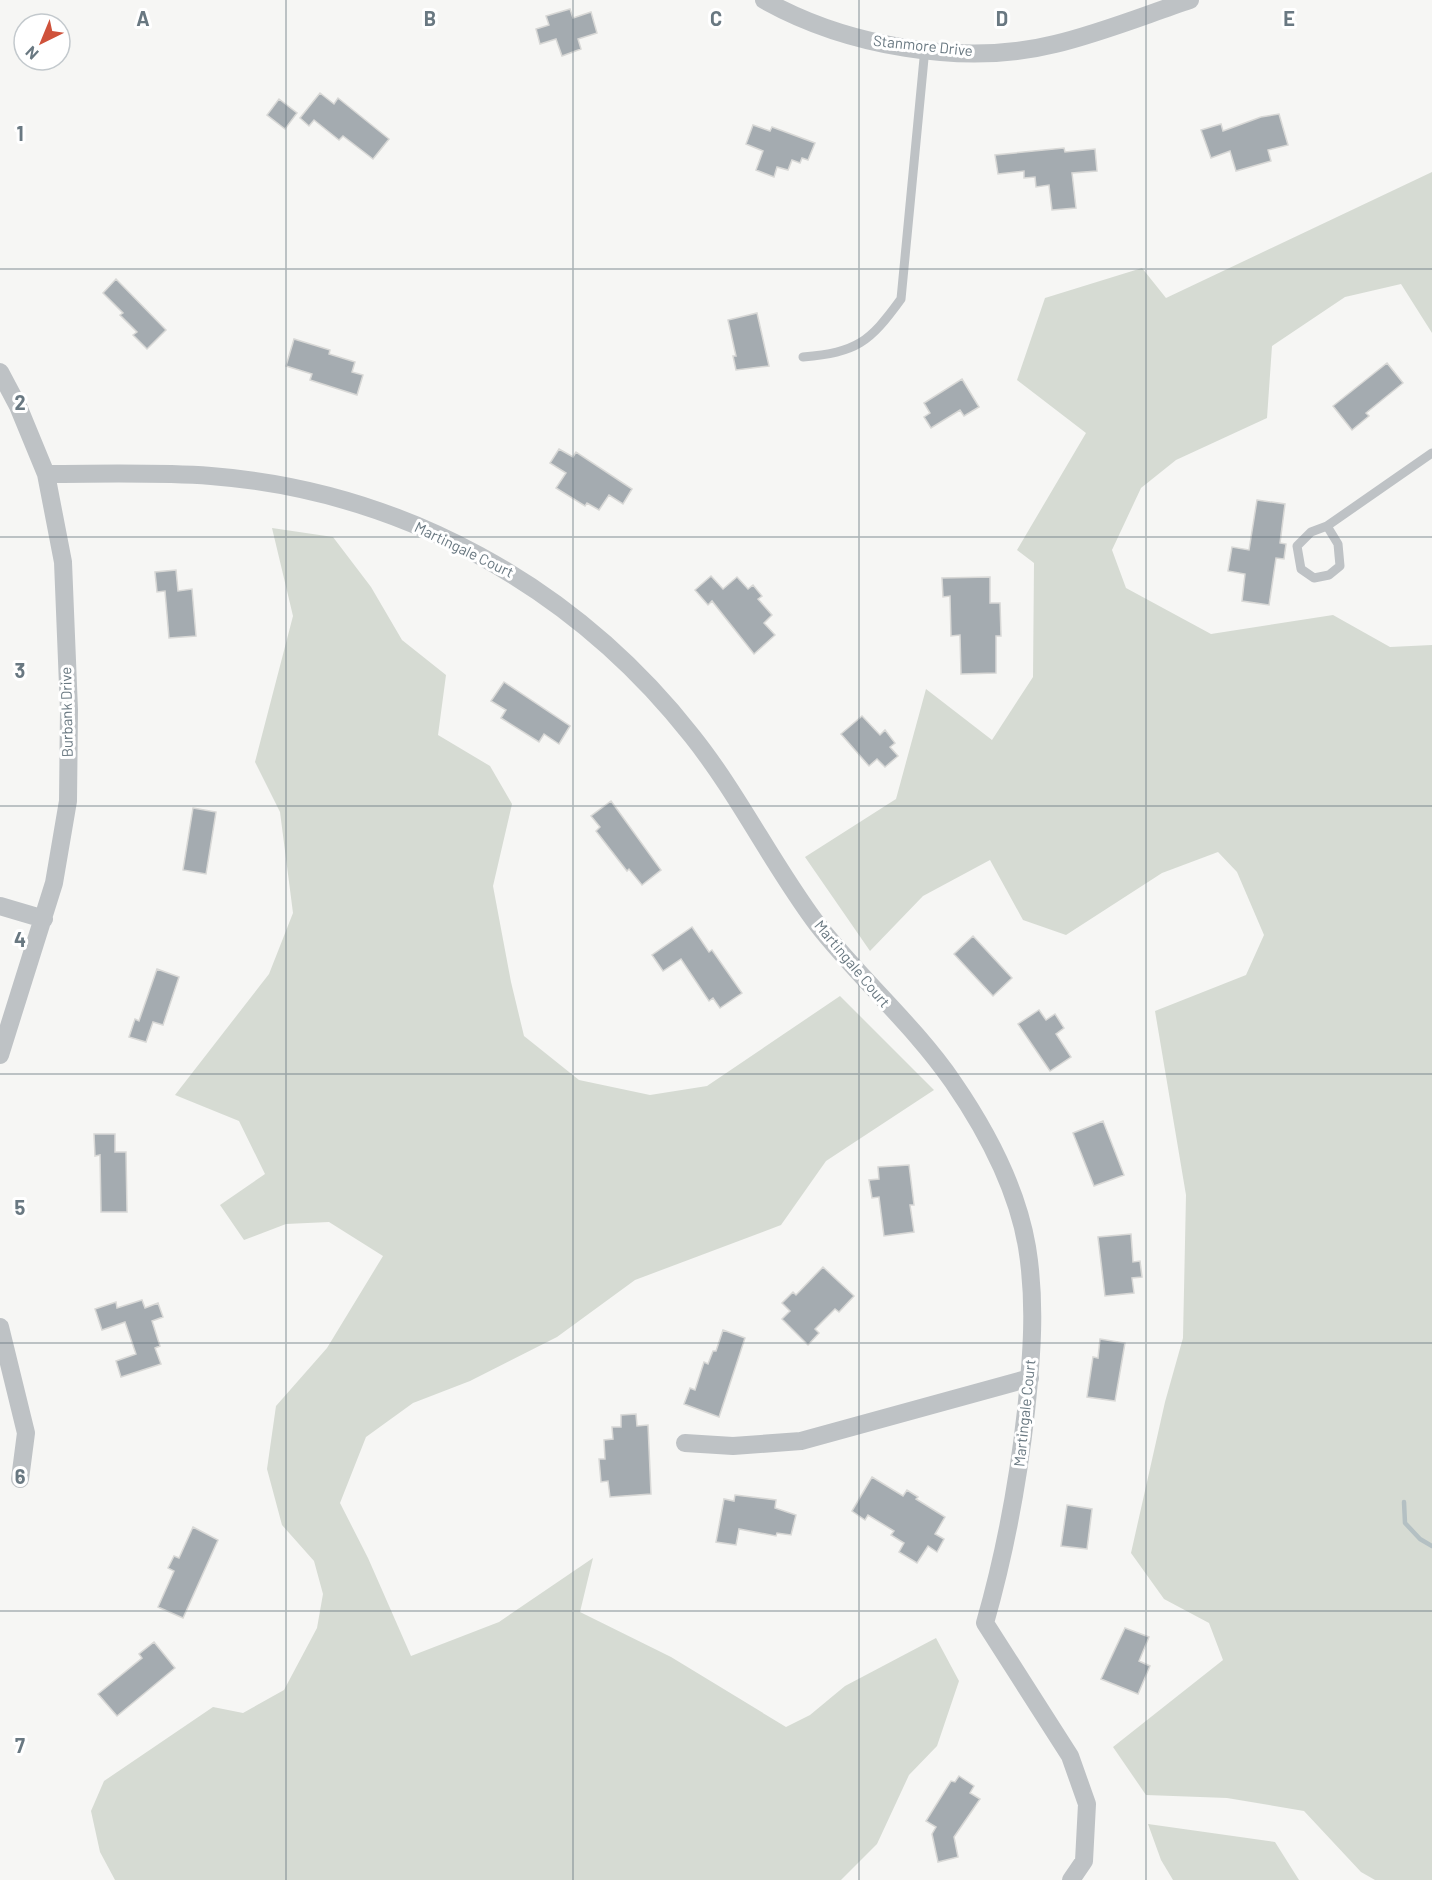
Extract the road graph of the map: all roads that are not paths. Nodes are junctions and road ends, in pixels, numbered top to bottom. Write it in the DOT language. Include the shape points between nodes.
graph roads {
  1 [pos="764,0"];
  2 [pos="1190,0"];
  3 [pos="925,48"];
  4 [pos="803,357"];
  5 [pos="0,372"];
  6 [pos="1432,453"];
  7 [pos="46,474"];
  8 [pos="1327,526"];
  9 [pos="0,906"];
  10 [pos="44,919"];
  11 [pos="0,1054"];
  12 [pos="0,1327"];
  13 [pos="1030,1378"];
  14 [pos="685,1443"];
  15 [pos="20,1479"];
  16 [pos="1071,1880"];
  1 -- 3 [label="street, Stanmore Drive" via="795,17 874,43"];
  2 -- 3 [label="street, Stanmore Drive" via="1055,44 968,53"];
  3 -- 4 [label="lane" via="901,299 861,345 837,354"];
  5 -- 7 [label="street, Burbank Drive"];
  6 -- 8 [label="lane"];
  7 -- 10 [label="street, Burbank Drive" via="63,562 69,710 68,801"];
  7 -- 13 [label="street, Martingale Court" via="215,476 294,489 370,508 495,562 546,595 614,649 656,691 696,740 817,923 949,1076 977,1119 1005,1176 1026,1242 1034,1306"];
  8 -- 8 [label="lane" via="1311,532 1297,546 1301,569 1314,578 1329,575 1340,566 1338,544"];
  9 -- 10 [label="street"];
  10 -- 11 [label="street, Burbank Drive"];
  12 -- 15 [label="street" via="25,1428"];
  13 -- 14 [label="street" via="801,1440 734,1446"];
  13 -- 16 [label="street, Martingale Court" via="1019,1476 1003,1562 985,1623 1070,1756 1087,1804 1084,1861"];
}
